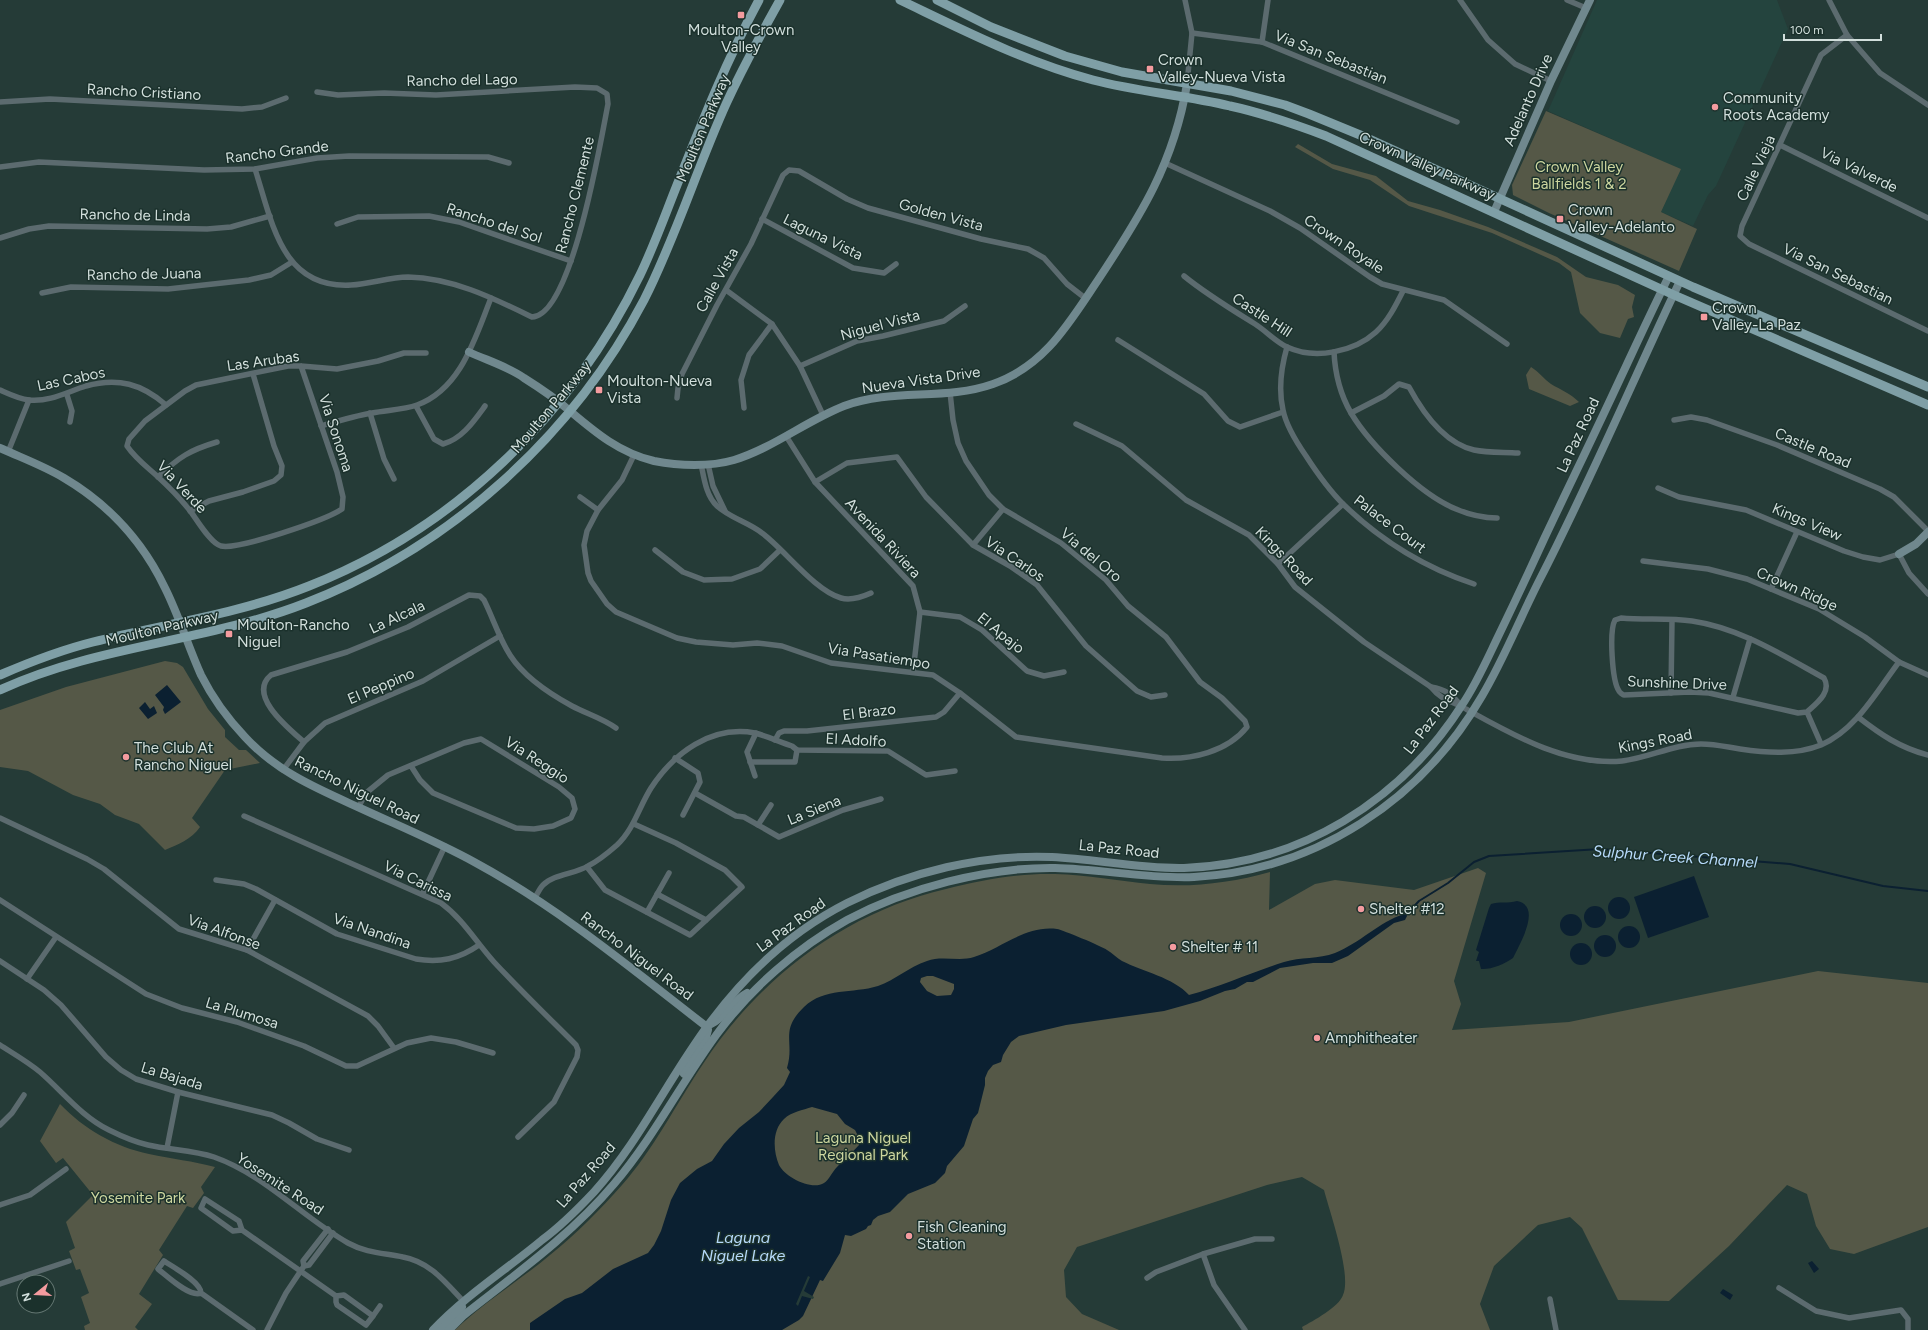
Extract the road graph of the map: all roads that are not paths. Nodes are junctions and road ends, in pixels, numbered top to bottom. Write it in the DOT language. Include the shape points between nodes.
graph roads {
  1 [pos="759,0"];
  2 [pos="780,0"];
  3 [pos="900,0"];
  4 [pos="937,0"];
  5 [pos="1185,0"];
  6 [pos="1268,0"];
  7 [pos="1460,0"];
  8 [pos="1567,0"];
  9 [pos="1590,0"];
  10 [pos="1829,0"];
  11 [pos="1586,8"];
  12 [pos="1192,33"];
  13 [pos="1847,35"];
  14 [pos="1262,42"];
  15 [pos="1551,81"];
  16 [pos="1187,84"];
  17 [pos="317,92"];
  18 [pos="607,94"];
  19 [pos="286,98"];
  20 [pos="1184,98"];
  21 [pos="0,102"];
  22 [pos="1928,105"];
  23 [pos="1457,122"];
  24 [pos="1780,145"];
  25 [pos="509,163"];
  26 [pos="1165,163"];
  27 [pos="0,167"];
  28 [pos="255,169"];
  29 [pos="783,175"];
  30 [pos="1500,198"];
  31 [pos="1494,212"];
  32 [pos="270,216"];
  33 [pos="1928,218"];
  34 [pos="762,219"];
  35 [pos="337,224"];
  36 [pos="1740,236"];
  37 [pos="0,238"];
  38 [pos="571,261"];
  39 [pos="292,262"];
  40 [pos="896,264"];
  41 [pos="1184,276"];
  42 [pos="1669,276"];
  43 [pos="1680,281"];
  44 [pos="1662,289"];
  45 [pos="726,290"];
  46 [pos="1403,291"];
  47 [pos="42,293"];
  48 [pos="1674,295"];
  49 [pos="491,298"];
  50 [pos="1085,298"];
  51 [pos="965,306"];
  52 [pos="772,324"];
  53 [pos="1928,331"];
  54 [pos="1118,340"];
  55 [pos="1508,344"];
  56 [pos="1287,347"];
  57 [pos="469,352"];
  58 [pos="1334,352"];
  59 [pos="426,353"];
  60 [pos="301,366"];
  61 [pos="800,366"];
  62 [pos="253,374"];
  63 [pos="1928,387"];
  64 [pos="0,390"];
  65 [pos="950,392"];
  66 [pos="66,394"];
  67 [pos="677,398"];
  68 [pos="29,400"];
  69 [pos="557,402"];
  70 [pos="1928,404"];
  71 [pos="166,405"];
  72 [pos="416,406"];
  73 [pos="485,406"];
  74 [pos="744,408"];
  75 [pos="569,410"];
  76 [pos="1283,412"];
  77 [pos="370,413"];
  78 [pos="1351,413"];
  79 [pos="823,415"];
  80 [pos="1674,420"];
  81 [pos="70,422"];
  82 [pos="1076,424"];
  83 [pos="321,426"];
  84 [pos="786,436"];
  85 [pos="217,442"];
  86 [pos="127,446"];
  87 [pos="0,448"];
  88 [pos="8,452"];
  89 [pos="1518,453"];
  90 [pos="634,455"];
  91 [pos="704,464"];
  92 [pos="158,477"];
  93 [pos="394,480"];
  94 [pos="816,482"];
  95 [pos="1658,488"];
  96 [pos="717,492"];
  97 [pos="580,496"];
  98 [pos="711,496"];
  99 [pos="1343,504"];
  100 [pos="1003,509"];
  101 [pos="598,510"];
  102 [pos="190,511"];
  103 [pos="725,511"];
  104 [pos="1497,518"];
  105 [pos="1928,531"];
  106 [pos="1796,532"];
  107 [pos="217,545"];
  108 [pos="973,545"];
  109 [pos="655,550"];
  110 [pos="780,550"];
  111 [pos="1898,554"];
  112 [pos="1643,561"];
  113 [pos="1278,564"];
  114 [pos="1474,584"];
  115 [pos="1771,589"];
  116 [pos="871,593"];
  117 [pos="1928,594"];
  118 [pos="920,612"];
  119 [pos="1672,621"];
  120 [pos="180,623"];
  121 [pos="185,636"];
  122 [pos="500,636"];
  123 [pos="1750,639"];
  124 [pos="1898,662"];
  125 [pos="913,672"];
  126 [pos="1064,672"];
  127 [pos="0,675"];
  128 [pos="1928,675"];
  129 [pos="0,690"];
  130 [pos="960,693"];
  131 [pos="1671,693"];
  132 [pos="1165,695"];
  133 [pos="1733,697"];
  134 [pos="1462,706"];
  135 [pos="1472,712"];
  136 [pos="1806,712"];
  137 [pos="1858,717"];
  138 [pos="1247,726"];
  139 [pos="616,728"];
  140 [pos="756,734"];
  141 [pos="775,740"];
  142 [pos="304,742"];
  143 [pos="1821,744"];
  144 [pos="797,750"];
  145 [pos="1928,755"];
  146 [pos="675,758"];
  147 [pos="750,762"];
  148 [pos="411,766"];
  149 [pos="283,770"];
  150 [pos="955,771"];
  151 [pos="755,776"];
  152 [pos="695,793"];
  153 [pos="881,799"];
  154 [pos="771,805"];
  155 [pos="358,808"];
  156 [pos="1359,812"];
  157 [pos="683,815"];
  158 [pos="244,816"];
  159 [pos="0,818"];
  160 [pos="634,824"];
  161 [pos="758,825"];
  162 [pos="1361,825"];
  163 [pos="445,846"];
  164 [pos="587,867"];
  165 [pos="669,873"];
  166 [pos="216,880"];
  167 [pos="422,894"];
  168 [pos="658,894"];
  169 [pos="535,898"];
  170 [pos="0,900"];
  171 [pos="276,900"];
  172 [pos="647,912"];
  173 [pos="706,920"];
  174 [pos="56,937"];
  175 [pos="479,945"];
  176 [pos="247,950"];
  177 [pos="0,960"];
  178 [pos="28,979"];
  179 [pos="750,994"];
  180 [pos="707,1027"];
  181 [pos="0,1045"];
  182 [pos="394,1048"];
  183 [pos="493,1053"];
  184 [pos="178,1092"];
  185 [pos="24,1095"];
  186 [pos="672,1100"];
  187 [pos="0,1125"];
  188 [pos="518,1137"];
  189 [pos="167,1148"];
  190 [pos="349,1150"];
  191 [pos="66,1169"];
  192 [pos="0,1205"];
  193 [pos="242,1230"];
  194 [pos="330,1231"];
  195 [pos="1272,1239"];
  196 [pos="1203,1254"];
  197 [pos="69,1261"];
  198 [pos="300,1271"];
  199 [pos="516,1274"];
  200 [pos="1147,1278"];
  201 [pos="0,1284"];
  202 [pos="1779,1288"];
  203 [pos="201,1293"];
  204 [pos="336,1296"];
  205 [pos="1550,1300"];
  206 [pos="463,1301"];
  207 [pos="380,1306"];
  208 [pos="373,1316"];
  209 [pos="365,1328"];
  210 [pos="253,1330"];
  211 [pos="267,1330"];
  212 [pos="434,1330"];
  213 [pos="441,1330"];
  214 [pos="449,1330"];
  215 [pos="1245,1330"];
  216 [pos="1556,1330"];
  217 [pos="1908,1330"];
  1 -- 69 [label="main road, Moulton Parkway" via="718,83 660,229 620,315 578,379"];
  2 -- 75 [label="main road, Moulton Parkway" via="726,104 645,298 613,353"];
  3 -- 20 [label="main road, Crown Valley Parkway" via="980,39 1038,62 1094,80"];
  4 -- 16 [label="main road, Crown Valley Parkway" via="991,28 1065,56 1100,67"];
  5 -- 12 [label="street, Nueva Vista Drive"];
  6 -- 14 [label="street"];
  7 -- 15 [label="street" via="1488,40 1515,64"];
  8 -- 11 [label="street"];
  9 -- 11 [label="main road, Adelanto Drive"];
  10 -- 13 [label="street"];
  11 -- 15 [label="main road, Adelanto Drive"];
  12 -- 14 [label="street, Via San Sebastian"];
  12 -- 16 [label="street, Nueva Vista Drive"];
  13 -- 22 [label="street" via="1880,73"];
  13 -- 24 [label="street, Calle Vieja" via="1821,54"];
  14 -- 23 [label="street, Via San Sebastian"];
  15 -- 30 [label="main road, Adelanto Drive"];
  16 -- 20 [label="main road, Nueva Vista Drive"];
  16 -- 30 [label="main road, Crown Valley Parkway" via="1231,91 1285,105 1365,137"];
  17 -- 18 [label="street, Rancho del Lago" via="338,95 436,95 575,87 597,88"];
  18 -- 38 [label="street, Rancho Clemente" via="608,104 587,207"];
  19 -- 21 [label="street, Rancho Cristiano" via="262,107 242,109 50,100"];
  20 -- 26 [label="main road, Nueva Vista Drive"];
  20 -- 31 [label="main road, Crown Valley Parkway" via="1230,106 1302,127"];
  24 -- 33 [label="street, Via Valverde"];
  24 -- 36 [label="street, Calle Vieja" via="1742,226"];
  25 -- 28 [label="street, Rancho Grande" via="488,157 349,156 317,158"];
  26 -- 46 [label="street, Crown Royale" via="1270,211 1300,228 1370,278"];
  26 -- 50 [label="main road, Nueva Vista Drive" via="1139,217"];
  27 -- 28 [label="street, Rancho Grande" via="39,162 204,170"];
  28 -- 32 [label="street"];
  29 -- 34 [label="street, Calle Vista"];
  29 -- 50 [label="street, Golden Vista" via="789,170 796,170 868,208 971,237 1028,249 1044,258"];
  30 -- 31 [label="main road, Adelanto Drive"];
  30 -- 42 [label="main road, Crown Valley Parkway"];
  31 -- 44 [label="main road, Crown Valley Parkway"];
  32 -- 37 [label="street, Rancho de Linda" via="231,227 207,229 49,226"];
  32 -- 39 [label="street" via="283,251"];
  34 -- 40 [label="street, Laguna Vista" via="853,268 884,273"];
  34 -- 45 [label="street, Calle Vista" via="745,257"];
  35 -- 38 [label="street, Rancho del Sol" via="358,217 443,218"];
  36 -- 53 [label="street, Via San Sebastian" via="1749,244"];
  38 -- 49 [label="street, Rancho Clemente" via="557,292 544,311 536,316 532,317"];
  39 -- 47 [label="street, Rancho de Juana" via="271,275 241,281 168,289 71,287"];
  39 -- 49 [label="street" via="312,278 339,285 353,285 387,278 429,278 465,287"];
  41 -- 56 [label="street, Castle Hill"];
  42 -- 43 [label="main road, Crown Valley Parkway"];
  42 -- 44 [label="main road, La Paz Road"];
  43 -- 48 [label="main road, La Paz Road"];
  43 -- 63 [label="main road, Crown Valley Parkway"];
  44 -- 48 [label="main road, Crown Valley Parkway"];
  44 -- 134 [label="main road, La Paz Road" via="1527,577"];
  45 -- 52 [label="street"];
  45 -- 67 [label="street, Calle Vista" via="682,374"];
  46 -- 55 [label="street, Crown Royale" via="1444,300"];
  46 -- 58 [label="street, Castle Hill" via="1390,315 1377,331 1351,348"];
  48 -- 70 [label="main road, Crown Valley Parkway"];
  48 -- 135 [label="main road, La Paz Road" via="1562,536 1494,674"];
  49 -- 57 [label="street"];
  50 -- 65 [label="main road, Nueva Vista Drive" via="1057,340 1031,364 996,383 981,388"];
  51 -- 61 [label="street, Niguel Vista" via="944,321 857,341"];
  52 -- 61 [label="street"];
  52 -- 74 [label="street" via="749,355 741,380"];
  54 -- 76 [label="street" via="1204,394 1228,421 1240,427"];
  56 -- 58 [label="street, Castle Hill" via="1306,352"];
  56 -- 76 [label="street, Palace Court" via="1281,368 1280,391"];
  57 -- 69 [label="main road, Nueva Vista Drive" via="521,376"];
  57 -- 72 [label="street" via="451,381 440,392"];
  58 -- 78 [label="street" via="1335,371"];
  59 -- 60 [label="street, Las Arubas" via="404,353 337,369"];
  60 -- 62 [label="street, Las Arubas"];
  60 -- 83 [label="street, Via Sonoma"];
  61 -- 79 [label="street"];
  62 -- 71 [label="street, Las Arubas" via="196,385"];
  62 -- 102 [label="street" via="282,466 281,475 274,481 209,501"];
  64 -- 68 [label="street, Las Cabos"];
  65 -- 79 [label="main road, Nueva Vista Drive" via="872,399 846,405"];
  65 -- 100 [label="street, Via del Oro" via="958,443 966,461 985,490"];
  66 -- 68 [label="street, Las Cabos"];
  66 -- 71 [label="street, Las Cabos" via="86,386 120,382 152,392"];
  66 -- 81 [label="street" via="72,411"];
  68 -- 88 [label="street"];
  69 -- 75 [label="main road, Nueva Vista Drive"];
  69 -- 120 [label="main road, Moulton Parkway" via="534,431 482,482 423,526 395,543 334,576 283,596 250,607"];
  71 -- 86 [label="street, Las Arubas" via="145,421 129,439"];
  72 -- 73 [label="street" via="434,439 443,444 452,441 471,425"];
  72 -- 77 [label="street"];
  75 -- 90 [label="main road, Nueva Vista Drive" via="603,438"];
  75 -- 121 [label="main road, Moulton Parkway" via="552,433 494,490 452,524 403,555 354,582 307,603 254,621"];
  76 -- 99 [label="street, Palace Court" via="1298,444 1320,477"];
  77 -- 83 [label="street"];
  77 -- 93 [label="street" via="384,459"];
  78 -- 89 [label="street" via="1384,396 1399,384 1409,387 1431,420 1449,438 1476,451"];
  78 -- 104 [label="street" via="1391,462 1424,490 1455,509 1480,518"];
  79 -- 84 [label="main road, Nueva Vista Drive"];
  80 -- 105 [label="street, Castle Road" via="1692,417 1707,420 1777,445 1874,486 1894,497"];
  82 -- 113 [label="street, Kings Road" via="1122,446 1186,500 1249,535"];
  83 -- 107 [label="street, Via Sonoma" via="337,472 343,497 342,509 319,521 261,540"];
  84 -- 91 [label="main road, Nueva Vista Drive" via="755,452 732,460"];
  84 -- 94 [label="street, Avenida Riviera"];
  85 -- 92 [label="street" via="190,451"];
  86 -- 92 [label="street, Via Verde" via="132,454"];
  87 -- 88 [label="main road, Rancho Niguel Road"];
  88 -- 120 [label="main road, Rancho Niguel Road" via="63,477 112,513 145,553 166,588"];
  90 -- 91 [label="main road, Nueva Vista Drive" via="673,464"];
  90 -- 101 [label="street, Via Pasatiempo" via="622,480"];
  91 -- 96 [label="street"];
  91 -- 98 [label="street" via="706,488"];
  92 -- 102 [label="street, Via Verde"];
  94 -- 108 [label="street, Via Carlos" via="847,463 898,457 926,497"];
  94 -- 118 [label="street, Avenida Riviera" via="913,586"];
  95 -- 106 [label="street, Kings View" via="1678,497 1746,510"];
  96 -- 98 [label="street"];
  96 -- 103 [label="street"];
  97 -- 101 [label="street"];
  98 -- 103 [label="street" via="717,506"];
  99 -- 113 [label="street"];
  99 -- 114 [label="street, Palace Court" via="1422,563"];
  100 -- 108 [label="street"];
  100 -- 138 [label="street, Via del Oro" via="1061,543 1106,580 1128,606 1166,637 1200,682 1222,698"];
  101 -- 125 [label="street, Via Pasatiempo" via="587,531 584,545 588,573 594,587 607,604 627,618 677,638 696,642 782,646 831,663"];
  102 -- 107 [label="street, Via Verde"];
  103 -- 110 [label="street" via="761,532"];
  105 -- 111 [label="main road" via="1916,544"];
  106 -- 111 [label="street, Kings View" via="1863,557 1880,560"];
  106 -- 115 [label="street"];
  108 -- 132 [label="street, Via Carlos" via="1037,585 1086,646 1137,691 1151,697"];
  109 -- 110 [label="street" via="682,572 704,580 732,579 760,569"];
  110 -- 116 [label="street" via="822,587 842,598 857,598"];
  111 -- 117 [label="street" via="1909,573"];
  112 -- 115 [label="street, Crown Ridge" via="1728,573"];
  113 -- 134 [label="street, Kings Road" via="1295,587 1364,642 1431,687 1451,704"];
  115 -- 124 [label="street, Crown Ridge" via="1819,609 1865,637"];
  118 -- 125 [label="street, Avenida Riviera"];
  118 -- 126 [label="street, El Apajo" via="960,617 982,630 1027,671 1044,676"];
  119 -- 123 [label="street, Sunshine Drive" via="1706,624"];
  119 -- 131 [label="street"];
  119 -- 131 [label="street, Sunshine Drive" via="1621,618 1615,620 1611,626 1613,663 1619,692 1624,695"];
  120 -- 121 [label="main road, Rancho Niguel Road"];
  120 -- 127 [label="main road, Moulton Parkway" via="70,649"];
  121 -- 129 [label="main road, Moulton Parkway" via="61,667"];
  121 -- 149 [label="main road, Rancho Niguel Road" via="203,678 226,713 254,746"];
  122 -- 139 [label="street" via="521,668 555,696 604,719"];
  122 -- 142 [label="street, El Peppino" via="423,681 325,723"];
  122 -- 142 [label="street, La Alcala" via="484,600 475,595 464,597 408,627 347,652 271,675 263,685 263,695 280,721"];
  123 -- 133 [label="street"];
  123 -- 136 [label="street, Sunshine Drive" via="1824,678 1828,684 1827,691"];
  124 -- 128 [label="street, Crown Ridge"];
  124 -- 137 [label="street, Kings Road"];
  125 -- 130 [label="street, Via Pasatiempo" via="933,675"];
  130 -- 138 [label="street, Via Pasatiempo" via="1016,736 1162,758 1185,758 1207,753 1234,739"];
  130 -- 141 [label="street, El Brazo" via="944,712 936,717 808,731 784,731"];
  131 -- 133 [label="street, Sunshine Drive" via="1709,693"];
  133 -- 136 [label="street, Sunshine Drive" via="1744,702 1798,713"];
  134 -- 135 [label="street, Kings Road"];
  134 -- 156 [label="main road, La Paz Road" via="1417,764 1380,798"];
  135 -- 143 [label="street, Kings Road" via="1498,727 1562,754 1594,761 1622,761 1700,744 1793,752"];
  135 -- 162 [label="main road, La Paz Road" via="1438,758 1405,790"];
  136 -- 143 [label="street"];
  137 -- 143 [label="street, Kings Road" via="1836,737"];
  137 -- 145 [label="street" via="1898,745"];
  140 -- 141 [label="street, El Adolfo"];
  140 -- 146 [label="street, El Adolfo" via="740,732 714,736"];
  140 -- 147 [label="street" via="747,752"];
  141 -- 144 [label="street, El Adolfo"];
  142 -- 149 [label="street, El Peppino"];
  144 -- 147 [label="street" via="795,762"];
  144 -- 150 [label="street, El Adolfo" via="888,751 926,775"];
  146 -- 152 [label="street" via="698,773 700,782"];
  146 -- 160 [label="street, El Adolfo" via="651,788"];
  147 -- 151 [label="street"];
  148 -- 148 [label="street, Via Reggio" via="464,743 481,739 559,787 572,798 575,809 571,818 553,826 516,828 433,793"];
  148 -- 155 [label="street, Via Reggio" via="382,779 366,793"];
  149 -- 155 [label="main road, Rancho Niguel Road" via="302,782"];
  152 -- 157 [label="street"];
  152 -- 161 [label="street, La Siena"];
  153 -- 161 [label="street, La Siena" via="843,810 779,837"];
  154 -- 161 [label="street"];
  155 -- 163 [label="main road, Rancho Niguel Road"];
  156 -- 162 [label="main road"];
  156 -- 180 [label="main road, La Paz Road" via="1327,831 1286,848 1227,863 1161,868 1070,858 1014,858 962,865 912,877 844,904 799,933 760,966"];
  158 -- 167 [label="street, Via Carissa"];
  159 -- 176 [label="street, Via Alfonse" via="104,869 179,929"];
  160 -- 164 [label="street, El Adolfo" via="616,846"];
  160 -- 173 [label="street" via="725,870 742,887"];
  162 -- 179 [label="main road, La Paz Road" via="1299,855 1225,874 1170,878 1077,869 1033,869 982,875 926,888 872,908 829,931 806,946"];
  163 -- 167 [label="street"];
  163 -- 169 [label="main road, Rancho Niguel Road"];
  164 -- 169 [label="street, El Adolfo" via="543,885"];
  164 -- 172 [label="street" via="605,890"];
  165 -- 168 [label="street"];
  166 -- 171 [label="street, Via Nandina" via="244,884"];
  167 -- 175 [label="street, Via Carissa" via="455,912"];
  168 -- 172 [label="street"];
  168 -- 173 [label="street"];
  169 -- 180 [label="main road, Rancho Niguel Road" via="568,920"];
  170 -- 174 [label="street, La Plumosa"];
  171 -- 175 [label="street, Via Nandina" via="337,934 429,962 456,958"];
  171 -- 176 [label="street"];
  172 -- 173 [label="street" via="690,935"];
  174 -- 178 [label="street"];
  174 -- 182 [label="street, La Plumosa" via="152,996 182,1008 237,1022 304,1046 346,1066 356,1066"];
  175 -- 188 [label="street, Via Carissa" via="578,1050 577,1057 554,1102"];
  176 -- 182 [label="street, Via Alfonse" via="368,1016"];
  177 -- 178 [label="street, La Bajada"];
  178 -- 184 [label="street, La Bajada" via="61,1005 106,1057 121,1070 136,1079"];
  179 -- 180 [label="main road" via="744,995 721,1019"];
  179 -- 186 [label="main road, La Paz Road" via="718,1032"];
  180 -- 186 [label="main road" via="704,1041 675,1088"];
  180 -- 206 [label="main road, La Paz Road" via="638,1135 595,1190 540,1242"];
  181 -- 189 [label="street, Yosemite Road" via="40,1072 90,1118 127,1138"];
  182 -- 183 [label="street, La Plumosa" via="431,1038 450,1040"];
  184 -- 189 [label="street"];
  184 -- 190 [label="street, La Bajada" via="272,1115 316,1139"];
  185 -- 187 [label="street"];
  186 -- 199 [label="main road, La Paz Road" via="638,1154 600,1200 568,1232"];
  189 -- 194 [label="street, Yosemite Road" via="213,1157 234,1166 255,1177"];
  191 -- 192 [label="street" via="30,1195"];
  193 -- 193 [label="street" via="233,1231 200,1206 205,1199 240,1221"];
  193 -- 198 [label="street"];
  194 -- 198 [label="street" via="309,1265"];
  194 -- 206 [label="street, Yosemite Road" via="358,1248 377,1254 404,1257 423,1265 441,1277"];
  195 -- 196 [label="street" via="1255,1239"];
  196 -- 200 [label="street"];
  196 -- 215 [label="street" via="1214,1285"];
  197 -- 201 [label="street"];
  198 -- 204 [label="street"];
  198 -- 211 [label="street"];
  199 -- 206 [label="main road" via="509,1274 472,1300"];
  199 -- 214 [label="main road, La Paz Road"];
  202 -- 217 [label="street" via="1816,1311 1849,1318 1901,1310 1908,1318"];
  203 -- 203 [label="street" via="190,1293 158,1269 164,1261 197,1283"];
  203 -- 210 [label="street"];
  204 -- 208 [label="street" via="344,1295"];
  204 -- 209 [label="street" via="337,1305"];
  205 -- 216 [label="street"];
  206 -- 212 [label="main road, La Paz Road"];
  206 -- 213 [label="main road" via="462,1309"];
  207 -- 208 [label="street"];
  208 -- 209 [label="street"];
}
